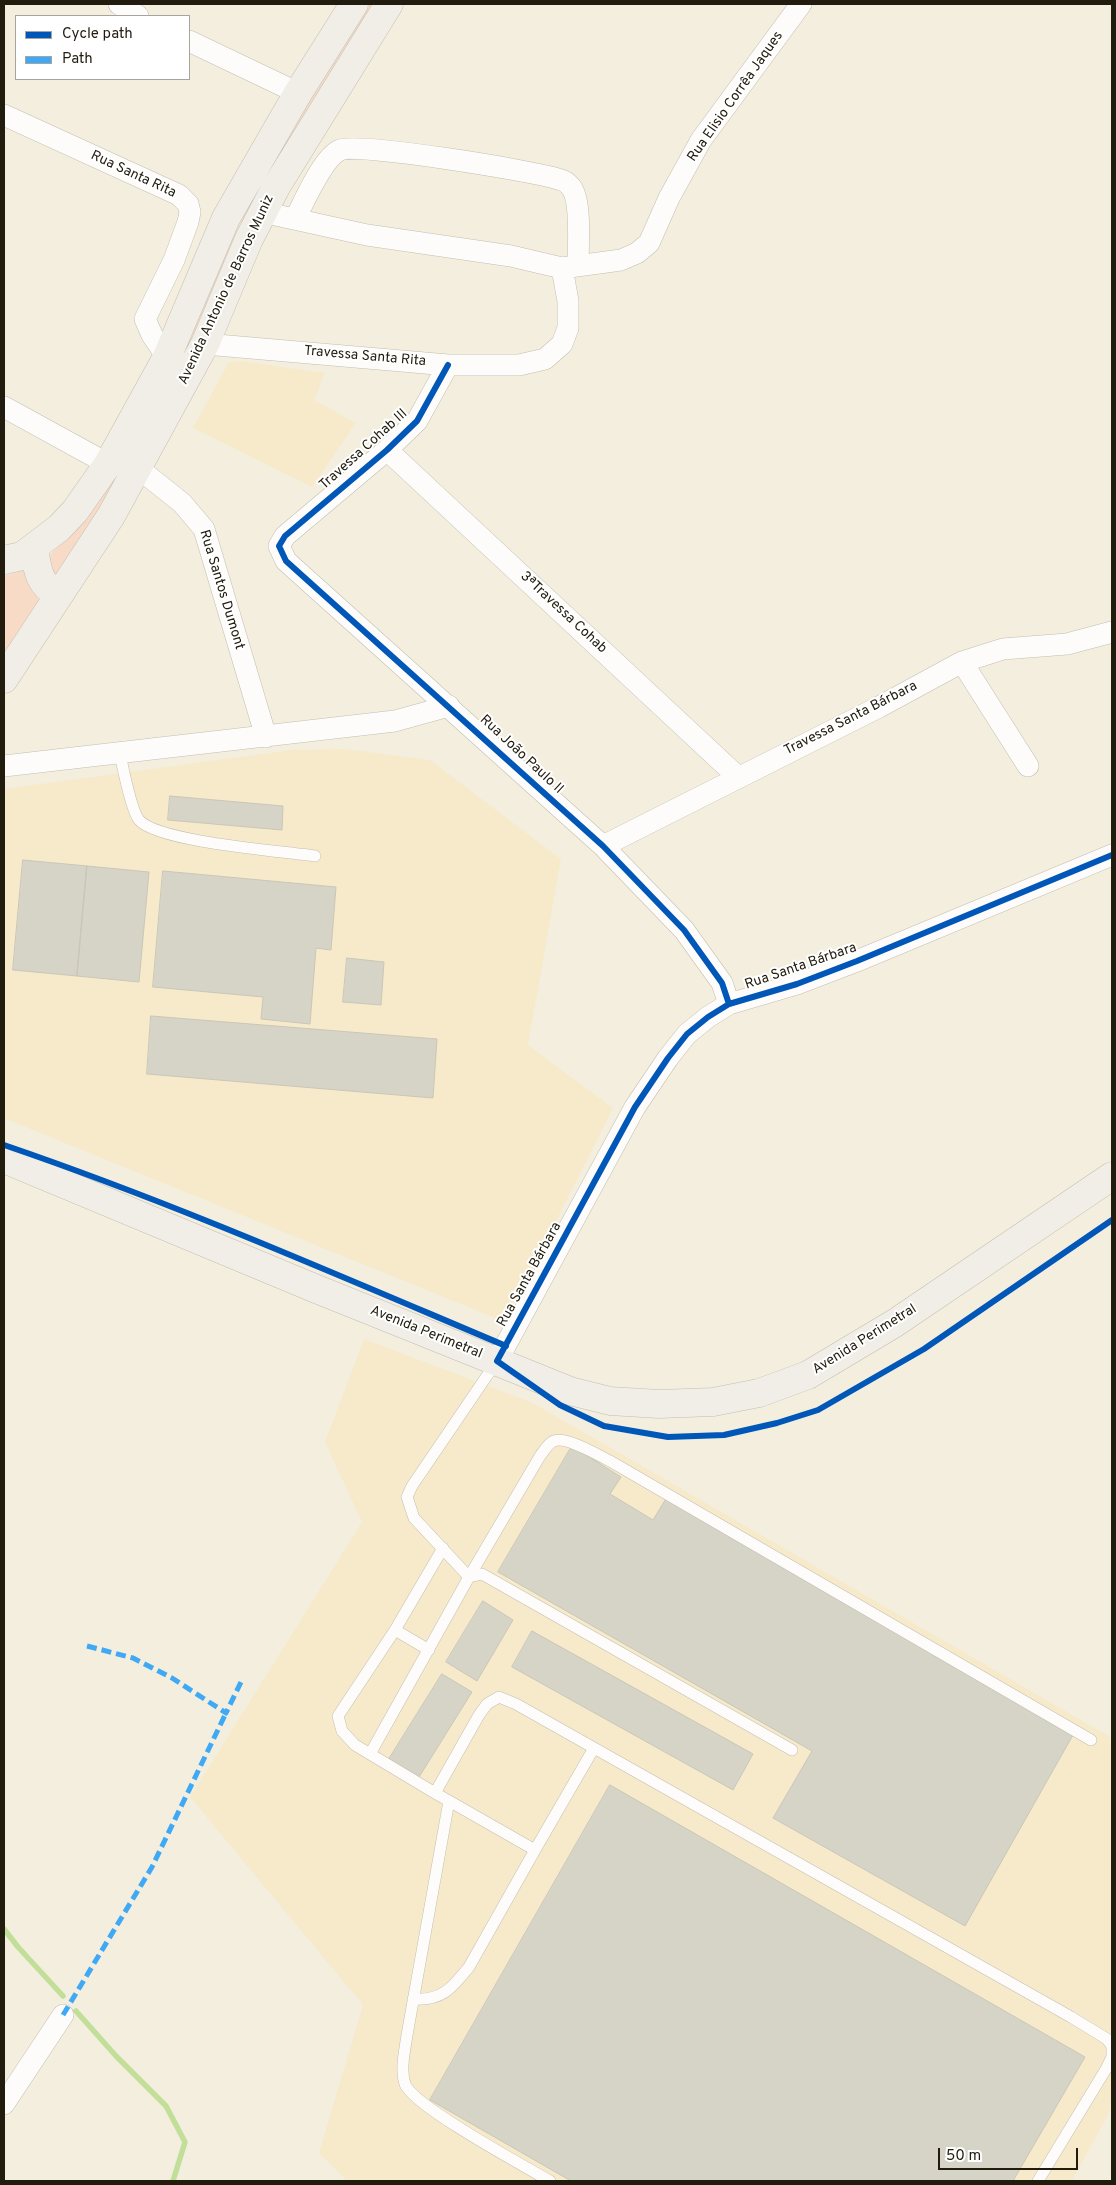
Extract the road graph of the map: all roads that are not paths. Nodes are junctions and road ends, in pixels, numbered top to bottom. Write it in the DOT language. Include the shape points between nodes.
graph roads {
  1 [pos="119,4"];
  2 [pos="354,4"];
  3 [pos="389,4"];
  4 [pos="801,4"];
  5 [pos="136,15"];
  6 [pos="190,41"];
  7 [pos="298,93"];
  8 [pos="4,116"];
  9 [pos="262,212"];
  10 [pos="295,219"];
  11 [pos="570,267"];
  12 [pos="205,344"];
  13 [pos="167,357"];
  14 [pos="448,364"];
  15 [pos="4,407"];
  16 [pos="387,450"];
  17 [pos="108,464"];
  18 [pos="138,468"];
  19 [pos="281,542"];
  20 [pos="34,547"];
  21 [pos="4,560"];
  22 [pos="59,595"];
  23 [pos="1112,632"];
  24 [pos="962,662"];
  25 [pos="4,679"];
  26 [pos="449,706"];
  27 [pos="266,737"];
  28 [pos="120,754"];
  29 [pos="4,766"];
  30 [pos="1028,766"];
  31 [pos="738,777"];
  32 [pos="603,846"];
  33 [pos="1112,855"];
  34 [pos="315,856"];
  35 [pos="729,1004"];
  36 [pos="11,1166"];
  37 [pos="1112,1176"];
  38 [pos="497,1361"];
  39 [pos="443,1548"];
  40 [pos="469,1577"];
  41 [pos="395,1630"];
  42 [pos="429,1650"];
  43 [pos="1091,1740"];
  44 [pos="594,1748"];
  45 [pos="792,1750"];
  46 [pos="370,1754"];
  47 [pos="435,1792"];
  48 [pos="449,1801"];
  49 [pos="535,1850"];
  50 [pos="413,2000"];
  51 [pos="63,2015"];
  52 [pos="1112,2047"];
  53 [pos="4,2104"];
  54 [pos="550,2181"];
  55 [pos="1038,2181"];
  1 -- 5 [label="street"];
  2 -- 7 [label="main road, Avenida Antonio de Barros Muniz"];
  3 -- 9 [label="main road, Avenida Antonio de Barros Muniz"];
  4 -- 11 [label="street, Rua Elisio Corrêa Jaques" via="702,140 669,198 649,243 621,260"];
  6 -- 7 [label="street"];
  7 -- 13 [label="main road, Avenida Antonio de Barros Muniz" via="226,218"];
  8 -- 13 [label="street, Rua Santa Rita" via="179,195 188,204 190,212 186,230 145,319"];
  9 -- 10 [label="street"];
  9 -- 12 [label="main road, Avenida Antonio de Barros Muniz"];
  10 -- 11 [label="street" via="367,235"];
  10 -- 11 [label="street, Travessa Santa Rita" via="325,165 341,149 392,151 531,173 559,179 572,188 575,195 578,212"];
  11 -- 14 [label="street, Travessa Santa Rita" via="568,328 562,344 545,359 519,366"];
  12 -- 14 [label="street, Travessa Santa Rita"];
  12 -- 18 [label="main road, Avenida Antonio de Barros Muniz"];
  13 -- 17 [label="main road, Avenida Antonio de Barros Muniz"];
  14 -- 16 [label="street, Travessa Cohab III" via="417,422"];
  15 -- 17 [label="street"];
  16 -- 19 [label="street, Travessa Cohab III"];
  16 -- 31 [label="street, 3ªTravessa Cohab"];
  17 -- 20 [label="main road, Avenida Antonio de Barros Muniz" via="59,528"];
  18 -- 22 [label="main road, Avenida Antonio de Barros Muniz"];
  18 -- 27 [label="street, Rua Santos Dumont" via="182,503 204,529"];
  19 -- 26 [label="street, Rua João Paulo II" via="280,552 286,561"];
  20 -- 21 [label="main road, Avenida Antonio de Barros Muniz" via="22,556"];
  20 -- 22 [label="main road" via="41,581"];
  22 -- 25 [label="main road, Avenida Antonio de Barros Muniz"];
  23 -- 24 [label="street, Travessa Santa Bárbara" via="1068,644 1003,650"];
  24 -- 30 [label="street"];
  24 -- 31 [label="street, Travessa Santa Bárbara"];
  26 -- 27 [label="street" via="395,721"];
  26 -- 32 [label="street, Rua João Paulo II"];
  27 -- 28 [label="street"];
  28 -- 29 [label="street"];
  28 -- 34 [label="lane" via="138,819 149,828 180,838"];
  31 -- 32 [label="street, Travessa Santa Bárbara"];
  32 -- 35 [label="street, Rua João Paulo II" via="684,930 722,983"];
  33 -- 35 [label="street, Rua Santa Bárbara" via="857,961 797,984"];
  35 -- 38 [label="street, Rua Santa Bárbara" via="687,1034 636,1107"];
  36 -- 38 [label="main road, Avenida Perimetral"];
  37 -- 38 [label="main road, Avenida Perimetral" via="862,1344 808,1375 759,1393 713,1402 659,1404 610,1401 570,1391"];
  38 -- 39 [label="lane" via="407,1497 414,1518"];
  39 -- 40 [label="lane"];
  39 -- 41 [label="lane"];
  40 -- 42 [label="lane"];
  40 -- 43 [label="lane" via="540,1456 550,1443 566,1440 610,1461"];
  40 -- 45 [label="lane" via="482,1574"];
  41 -- 42 [label="lane"];
  41 -- 46 [label="lane" via="338,1716 342,1731 355,1745"];
  42 -- 46 [label="lane"];
  44 -- 47 [label="lane" via="499,1697 479,1715"];
  44 -- 49 [label="lane"];
  44 -- 52 [label="lane" via="1096,2031"];
  46 -- 47 [label="lane"];
  47 -- 48 [label="lane"];
  48 -- 49 [label="lane"];
  48 -- 50 [label="lane"];
  49 -- 50 [label="lane" via="469,1967 455,1984 429,2000"];
  50 -- 54 [label="lane" via="402,2072 406,2086 424,2105"];
  51 -- 53 [label="street"];
  52 -- 55 [label="lane" via="1106,2069"];
}
